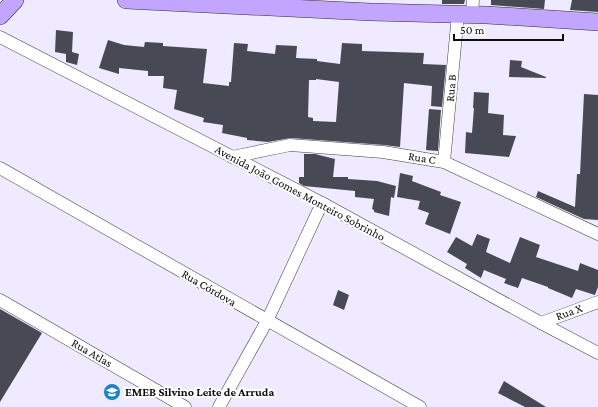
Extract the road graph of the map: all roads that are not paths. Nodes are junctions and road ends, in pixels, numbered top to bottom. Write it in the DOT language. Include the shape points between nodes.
graph roads {
  1 [pos="15,0"];
  2 [pos="126,0"];
  3 [pos="468,10"];
  4 [pos="0,16"];
  5 [pos="598,22"];
  6 [pos="0,37"];
  7 [pos="232,157"];
  8 [pos="444,162"];
  9 [pos="0,168"];
  10 [pos="322,202"];
  11 [pos="598,234"];
  12 [pos="0,300"];
  13 [pos="598,302"];
  14 [pos="268,322"];
  15 [pos="541,323"];
  16 [pos="598,353"];
  17 [pos="185,407"];
  18 [pos="219,407"];
  19 [pos="420,407"];
  1 -- 4 [label="main road"];
  2 -- 3 [label="main road" via="371,12"];
  3 -- 5 [label="main road"];
  3 -- 8 [label="street, Rua B"];
  6 -- 7 [label="street, Avenida João Gomes Monteiro Sobrinho"];
  7 -- 8 [label="street, Rua C" via="290,145 384,152"];
  7 -- 10 [label="street, Avenida João Gomes Monteiro Sobrinho"];
  8 -- 11 [label="street, Rua C"];
  9 -- 14 [label="street, Rua Córdova"];
  10 -- 14 [label="street"];
  10 -- 15 [label="street, Avenida João Gomes Monteiro Sobrinho"];
  12 -- 17 [label="street, Rua Atlas"];
  13 -- 15 [label="street, Rua X"];
  14 -- 18 [label="street"];
  14 -- 19 [label="street, Rua Córdova"];
  15 -- 16 [label="street, Avenida João Gomes Monteiro Sobrinho"];
}
